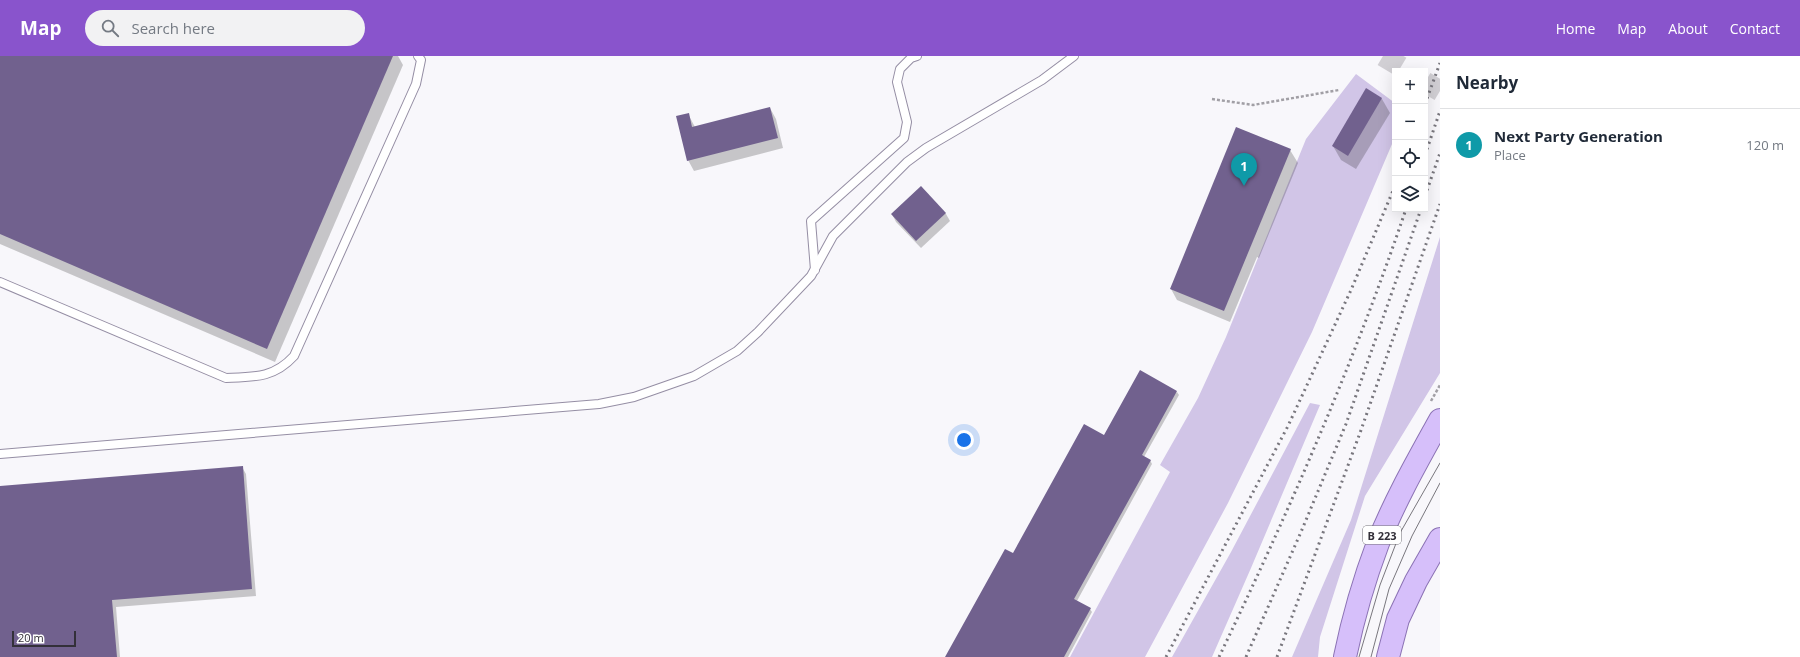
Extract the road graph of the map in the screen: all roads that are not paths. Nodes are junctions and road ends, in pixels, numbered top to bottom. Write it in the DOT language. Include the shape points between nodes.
graph roads {
  1 [pos="418,56"];
  2 [pos="917,56"];
  3 [pos="1074,56"];
  4 [pos="815,270"];
  5 [pos="0,282"];
  6 [pos="1440,420"];
  7 [pos="0,454"];
  8 [pos="1440,538"];
  9 [pos="1345,657"];
  10 [pos="1388,657"];
  1 -- 5 [label="lane" via="421,60 416,84 294,356 286,365 272,373 226,378"];
  2 -- 4 [label="lane" via="911,58 900,69 897,82 907,122 904,138 811,221"];
  3 -- 4 [label="lane" via="1042,80 926,148 907,162 833,236"];
  4 -- 7 [label="lane" via="775,315 737,351 694,376 634,397 599,404"];
  6 -- 9 [label="main road, B 223" via="1404,486 1378,543 1354,612"];
  8 -- 10 [label="main road" via="1398,619"];
}
